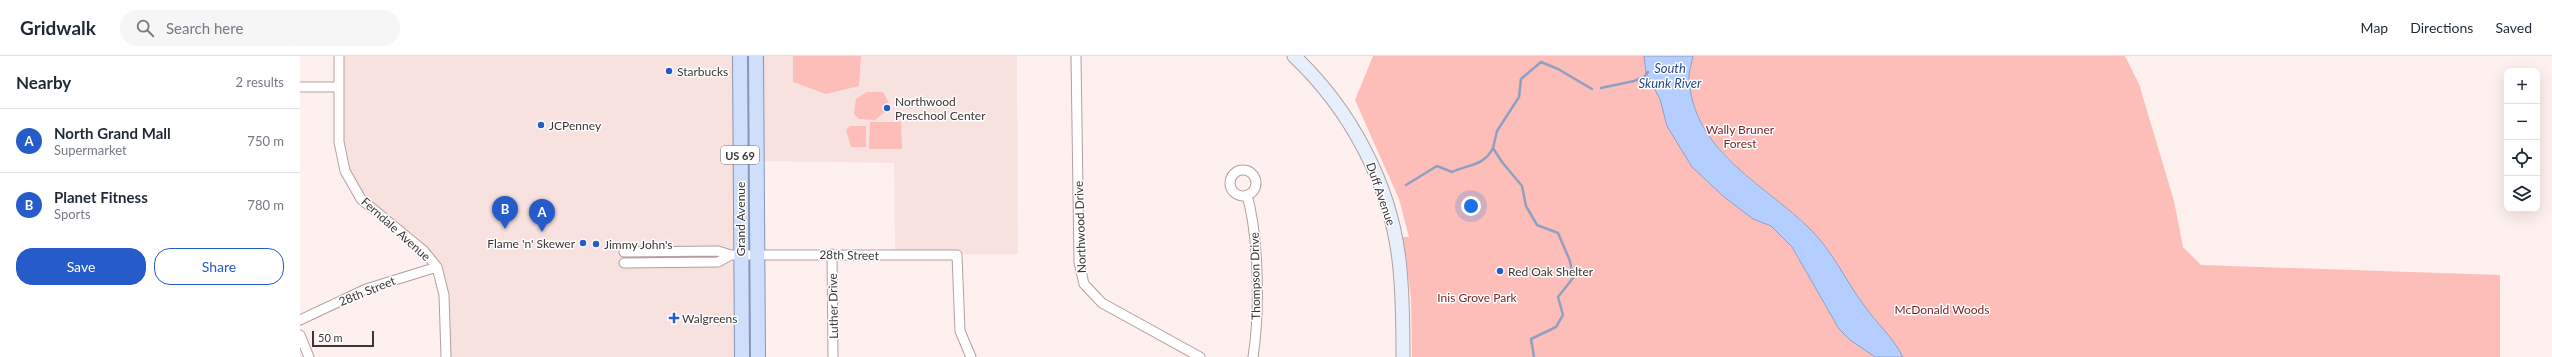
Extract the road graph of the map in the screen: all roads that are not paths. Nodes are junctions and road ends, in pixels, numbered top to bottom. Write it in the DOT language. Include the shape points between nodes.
graph roads {
  1 [pos="339,56"];
  2 [pos="740,56"];
  3 [pos="756,56"];
  4 [pos="1076,56"];
  5 [pos="1294,56"];
  6 [pos="300,87"];
  7 [pos="339,87"];
  8 [pos="1247,195"];
  9 [pos="624,252"];
  10 [pos="736,254"];
  11 [pos="756,254"];
  12 [pos="832,254"];
  13 [pos="624,263"];
  14 [pos="437,267"];
  15 [pos="300,320"];
  16 [pos="300,335"];
  17 [pos="309,357"];
  18 [pos="446,357"];
  19 [pos="742,357"];
  20 [pos="758,357"];
  21 [pos="833,357"];
  22 [pos="971,357"];
  23 [pos="1200,357"];
  24 [pos="1253,357"];
  25 [pos="1403,357"];
  1 -- 7 [label="street, Ferndale Avenue"];
  2 -- 10 [label="main road, Grand Avenue / US 69"];
  3 -- 11 [label="main road, Grand Avenue / US 69"];
  4 -- 23 [label="street, Northwood Drive" via="1079,262 1084,284 1102,303"];
  5 -- 25 [label="main road, Duff Avenue" via="1318,79 1349,122 1365,150 1382,192 1392,222 1399,258 1403,297"];
  6 -- 7 [label="street"];
  7 -- 14 [label="street, Ferndale Avenue" via="339,142 349,180 361,198 424,251"];
  8 -- 24 [label="street, Thompson Drive" via="1255,238 1256,338"];
  9 -- 10 [label="street" via="718,251"];
  10 -- 11 [label="street, 28th Street"];
  10 -- 13 [label="street" via="718,262"];
  10 -- 19 [label="main road, Grand Avenue / US 69"];
  11 -- 12 [label="street, 28th Street"];
  11 -- 20 [label="main road, Grand Avenue / US 69"];
  12 -- 21 [label="street, Luther Drive"];
  12 -- 22 [label="street, 28th Street" via="957,255 959,326"];
  14 -- 15 [label="street, 28th Street" via="366,289"];
  14 -- 18 [label="street, Ferndale Avenue" via="444,295"];
  16 -- 17 [label="street"];
}
